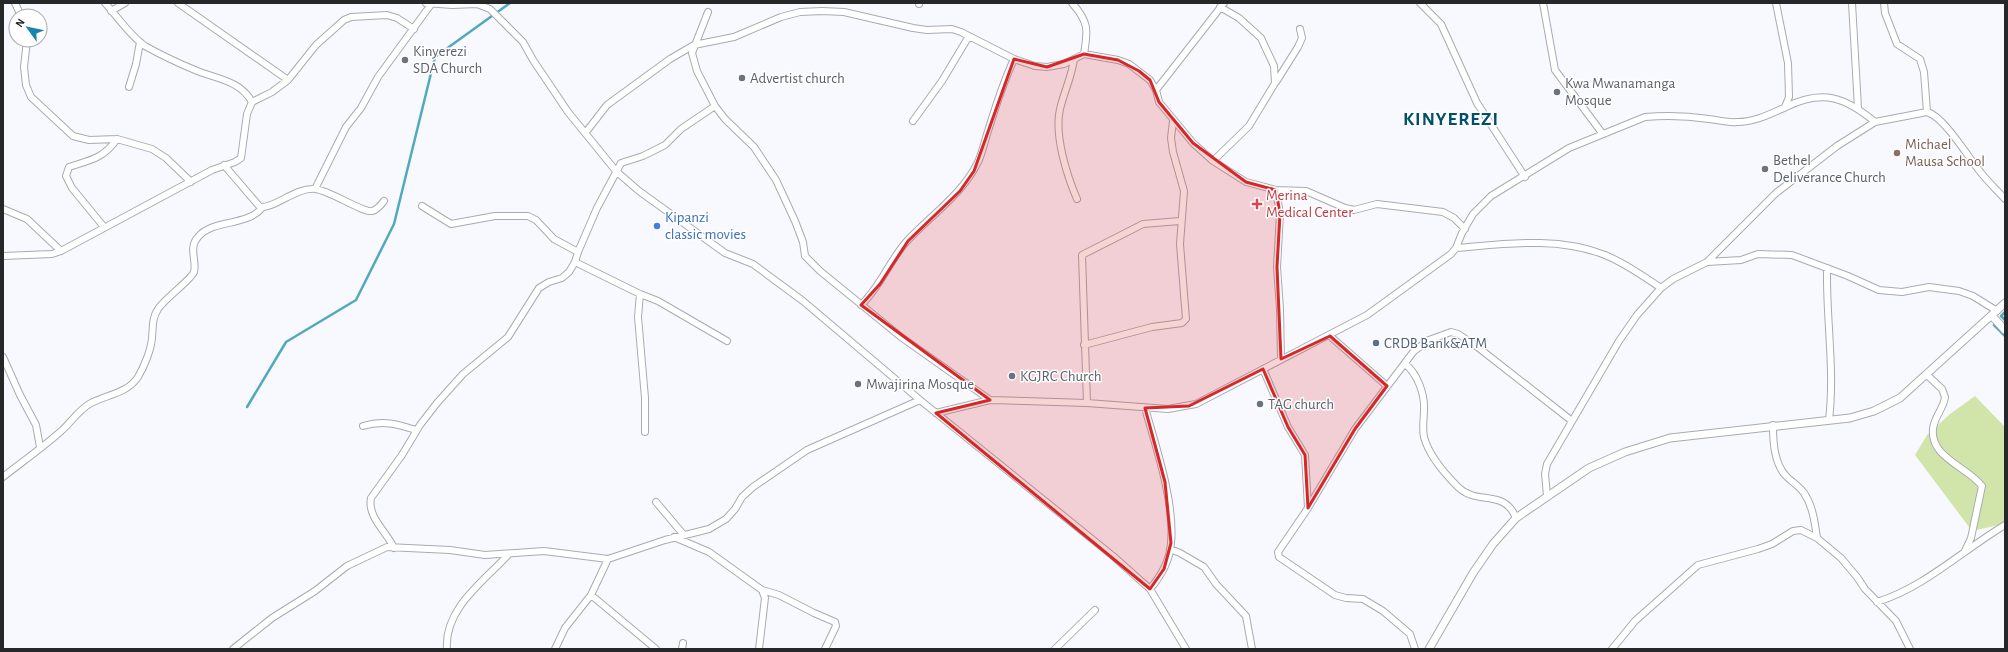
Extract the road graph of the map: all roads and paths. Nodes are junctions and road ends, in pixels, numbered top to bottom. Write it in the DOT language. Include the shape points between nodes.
graph roads {
  1 [pos="105,3"];
  2 [pos="125,3"];
  3 [pos="178,3"];
  4 [pos="430,3"];
  5 [pos="477,3"];
  6 [pos="1072,3"];
  7 [pos="1420,3"];
  8 [pos="1543,3"];
  9 [pos="1776,3"];
  10 [pos="1852,3"];
  11 [pos="1884,3"];
  12 [pos="1222,5"];
  13 [pos="111,11"];
  14 [pos="708,12"];
  15 [pos="414,29"];
  16 [pos="1300,29"];
  17 [pos="969,36"];
  18 [pos="140,42"];
  19 [pos="694,45"];
  20 [pos="26,48"];
  21 [pos="1084,54"];
  22 [pos="1014,59"];
  23 [pos="1074,59"];
  24 [pos="288,80"];
  25 [pos="1275,83"];
  26 [pos="129,87"];
  27 [pos="1156,90"];
  28 [pos="252,102"];
  29 [pos="715,106"];
  30 [pos="1785,107"];
  31 [pos="1858,108"];
  32 [pos="1927,112"];
  33 [pos="913,121"];
  34 [pos="1173,121"];
  35 [pos="1875,122"];
  36 [pos="586,132"];
  37 [pos="1602,134"];
  38 [pos="117,139"];
  39 [pos="1213,161"];
  40 [pos="224,165"];
  41 [pos="616,171"];
  42 [pos="1525,177"];
  43 [pos="191,182"];
  44 [pos="315,188"];
  45 [pos="1276,190"];
  46 [pos="1077,199"];
  47 [pos="2005,199"];
  48 [pos="384,201"];
  49 [pos="422,206"];
  50 [pos="263,207"];
  51 [pos="3,209"];
  52 [pos="1180,221"];
  53 [pos="104,227"];
  54 [pos="1465,229"];
  55 [pos="1456,248"];
  56 [pos="61,251"];
  57 [pos="578,252"];
  58 [pos="3,256"];
  59 [pos="575,262"];
  60 [pos="1707,262"];
  61 [pos="1827,268"];
  62 [pos="1661,288"];
  63 [pos="640,294"];
  64 [pos="2005,303"];
  65 [pos="861,305"];
  66 [pos="1994,314"];
  67 [pos="2005,330"];
  68 [pos="1330,336"];
  69 [pos="727,341"];
  70 [pos="1084,345"];
  71 [pos="3,357"];
  72 [pos="1281,359"];
  73 [pos="1404,364"];
  74 [pos="1263,369"];
  75 [pos="1927,375"];
  76 [pos="1387,386"];
  77 [pos="920,400"];
  78 [pos="990,400"];
  79 [pos="1087,403"];
  80 [pos="1145,408"];
  81 [pos="936,413"];
  82 [pos="1829,420"];
  83 [pos="1572,421"];
  84 [pos="1772,425"];
  85 [pos="362,426"];
  86 [pos="416,430"];
  87 [pos="645,432"];
  88 [pos="40,447"];
  89 [pos="3,477"];
  90 [pos="1547,496"];
  91 [pos="656,502"];
  92 [pos="1308,508"];
  93 [pos="1516,518"];
  94 [pos="2005,525"];
  95 [pos="683,534"];
  96 [pos="674,537"];
  97 [pos="1817,538"];
  98 [pos="394,548"];
  99 [pos="1170,548"];
  100 [pos="1965,551"];
  101 [pos="508,555"];
  102 [pos="608,559"];
  103 [pos="1150,589"];
  104 [pos="762,590"];
  105 [pos="591,595"];
  106 [pos="1877,602"];
  107 [pos="1096,610"];
  108 [pos="233,649"];
  109 [pos="447,649"];
  110 [pos="556,649"];
  111 [pos="656,649"];
  112 [pos="759,649"];
  113 [pos="825,649"];
  114 [pos="1055,649"];
  115 [pos="1186,649"];
  116 [pos="1252,649"];
  117 [pos="1415,649"];
  118 [pos="1429,649"];
  119 [pos="1612,649"];
  120 [pos="1910,649"];
  1 -- 13 [label="street"];
  2 -- 13 [label="street"];
  3 -- 24 [label="street"];
  4 -- 5 [label="street"];
  4 -- 15 [label="street"];
  5 -- 36 [label="street" via="490,9 518,35 564,106"];
  6 -- 21 [label="street" via="1086,23"];
  7 -- 42 [label="street" via="1441,24 1476,103"];
  8 -- 37 [label="street" via="1555,70"];
  9 -- 30 [label="street" via="1788,63 1789,97"];
  10 -- 31 [label="street"];
  11 -- 32 [label="street" via="1885,13 1897,44 1920,59 1924,72"];
  12 -- 25 [label="street" via="1261,38 1274,66"];
  12 -- 27 [label="street"];
  13 -- 18 [label="street"];
  14 -- 19 [label="street"];
  15 -- 24 [label="street" via="387,15 351,17 322,39"];
  15 -- 44 [label="street" via="378,77 361,108 346,127"];
  16 -- 25 [label="street" via="1302,38"];
  17 -- 19 [label="street" via="952,29 927,30 866,16 822,11 800,12 781,17 734,37"];
  17 -- 22 [label="street"];
  17 -- 33 [label="street" via="942,81"];
  18 -- 26 [label="street" via="135,71"];
  18 -- 28 [label="street" via="186,67 244,89"];
  19 -- 29 [label="street" via="692,53 697,71"];
  19 -- 36 [label="street" via="670,59 607,105"];
  20 -- 38 [label="street" via="24,67 26,85 31,97 73,136 89,140"];
  21 -- 23 [label="street"];
  21 -- 27 [label="street" via="1129,64 1150,80"];
  22 -- 23 [label="street" via="1035,66 1064,64"];
  22 -- 65 [label="street" via="974,171 960,191 908,241 880,284"];
  23 -- 46 [label="street" via="1058,123 1066,175"];
  24 -- 28 [label="street"];
  25 -- 39 [label="street" via="1249,126"];
  27 -- 34 [label="street" via="1159,102"];
  28 -- 40 [label="street" via="247,114 241,158"];
  29 -- 41 [label="street" via="681,129 665,145 626,160"];
  29 -- 65 [label="street" via="754,147 773,174 795,221 805,256"];
  30 -- 31 [label="street" via="1803,99 1819,96 1831,97"];
  30 -- 37 [label="street" via="1771,115 1736,122 1701,118 1645,117"];
  31 -- 35 [label="street"];
  32 -- 35 [label="street"];
  32 -- 47 [label="street" via="1948,130 1978,170"];
  34 -- 39 [label="street" via="1193,144"];
  34 -- 52 [label="street" via="1173,152 1184,190"];
  35 -- 60 [label="street" via="1837,146 1776,193"];
  36 -- 41 [label="street"];
  37 -- 42 [label="street" via="1569,148"];
  38 -- 43 [label="street" via="152,149 166,158"];
  38 -- 53 [label="street" via="106,152 93,160 69,167 66,176 72,188"];
  39 -- 45 [label="street" via="1246,182"];
  40 -- 43 [label="street"];
  40 -- 50 [label="street" via="256,204"];
  41 -- 57 [label="street"];
  41 -- 77 [label="street" via="639,191 725,253 753,264 767,274"];
  42 -- 54 [label="street" via="1490,196 1473,214"];
  43 -- 53 [label="street"];
  44 -- 48 [label="street" via="368,210 376,209"];
  44 -- 50 [label="street" via="298,192"];
  45 -- 54 [label="street" via="1306,191 1354,210 1377,204 1443,212"];
  45 -- 72 [label="street" via="1280,214 1277,266"];
  49 -- 57 [label="street" via="451,224 495,216 528,216 536,220 554,239"];
  50 -- 88 [label="street" via="253,216 211,228 198,236 192,247 194,271 158,309 152,325 149,350 133,384 90,404 60,433"];
  51 -- 56 [label="street" via="27,219"];
  52 -- 70 [label="street" via="1143,224 1082,255"];
  52 -- 70 [label="street" via="1186,321"];
  53 -- 56 [label="street"];
  54 -- 55 [label="street"];
  55 -- 62 [label="street" via="1534,242 1580,248 1615,260"];
  55 -- 68 [label="street" via="1367,315"];
  56 -- 58 [label="street" via="52,254"];
  57 -- 59 [label="street"];
  59 -- 63 [label="street"];
  59 -- 86 [label="street" via="565,276 539,288 508,337 463,374"];
  60 -- 61 [label="street" via="1741,260 1758,254 1792,255"];
  60 -- 62 [label="street"];
  61 -- 66 [label="street" via="1879,290 1902,292 1929,287 1959,291 1973,296"];
  61 -- 82 [label="street" via="1829,347 1832,365"];
  62 -- 83 [label="street" via="1637,315 1619,341"];
  63 -- 69 [label="street" via="658,301"];
  63 -- 87 [label="street" via="638,317 645,398"];
  64 -- 66 [label="street"];
  65 -- 78 [label="street"];
  66 -- 67 [label="street"];
  66 -- 75 [label="street"];
  68 -- 72 [label="street"];
  68 -- 76 [label="street"];
  70 -- 79 [label="street"];
  71 -- 88 [label="street" via="36,425"];
  72 -- 74 [label="street"];
  73 -- 76 [label="street"];
  73 -- 83 [label="street" via="1429,340 1451,332 1458,334"];
  73 -- 93 [label="street" via="1410,368 1419,386 1424,409 1424,437 1434,457 1466,493 1499,500 1512,510"];
  74 -- 80 [label="street" via="1190,406 1168,410"];
  74 -- 92 [label="street" via="1288,427 1305,455"];
  75 -- 82 [label="street" via="1900,398 1874,411 1850,418"];
  75 -- 100 [label="street" via="1942,389 1945,398 1933,424 1933,436 1938,448 1947,459 1982,486 1971,538"];
  76 -- 92 [label="street" via="1355,430"];
  77 -- 81 [label="street"];
  77 -- 95 [label="street" via="806,450 753,487 726,519 709,529"];
  78 -- 79 [label="street"];
  78 -- 81 [label="street"];
  79 -- 80 [label="street"];
  80 -- 99 [label="street" via="1165,482 1170,521"];
  81 -- 103 [label="street"];
  82 -- 84 [label="street"];
  83 -- 90 [label="street" via="1547,464"];
  84 -- 90 [label="street" via="1670,438 1625,452 1589,468"];
  84 -- 97 [label="street" via="1777,457 1785,475 1805,494 1814,518"];
  85 -- 86 [label="street" via="389,422"];
  86 -- 98 [label="street" via="402,455 371,498 369,505"];
  88 -- 89 [label="street"];
  90 -- 93 [label="street"];
  91 -- 95 [label="street"];
  92 -- 117 [label="street" via="1278,552 1279,557 1335,595 1363,599 1383,611 1410,634"];
  93 -- 118 [label="street" via="1493,544 1473,573"];
  94 -- 100 [label="street"];
  95 -- 96 [label="street"];
  96 -- 102 [label="street"];
  96 -- 104 [label="street" via="709,552"];
  97 -- 106 [label="street" via="1841,558"];
  97 -- 119 [label="street" via="1801,530 1793,531 1772,544 1698,565 1635,621"];
  98 -- 101 [label="street"];
  98 -- 108 [label="street" via="382,550 347,566 315,591 272,618"];
  99 -- 103 [label="street" via="1164,569"];
  99 -- 116 [label="street" via="1204,567 1246,616"];
  100 -- 106 [label="street" via="1923,581"];
  101 -- 102 [label="street" via="544,550"];
  101 -- 109 [label="street" via="460,607 450,623 446,636"];
  102 -- 105 [label="street"];
  103 -- 115 [label="street"];
  104 -- 112 [label="street" via="765,598"];
  104 -- 113 [label="street" via="779,595 835,622 836,626"];
  105 -- 110 [label="street" via="565,628"];
  105 -- 111 [label="street"];
  106 -- 120 [label="street" via="1896,621"];
  107 -- 114 [label="street"];
}
